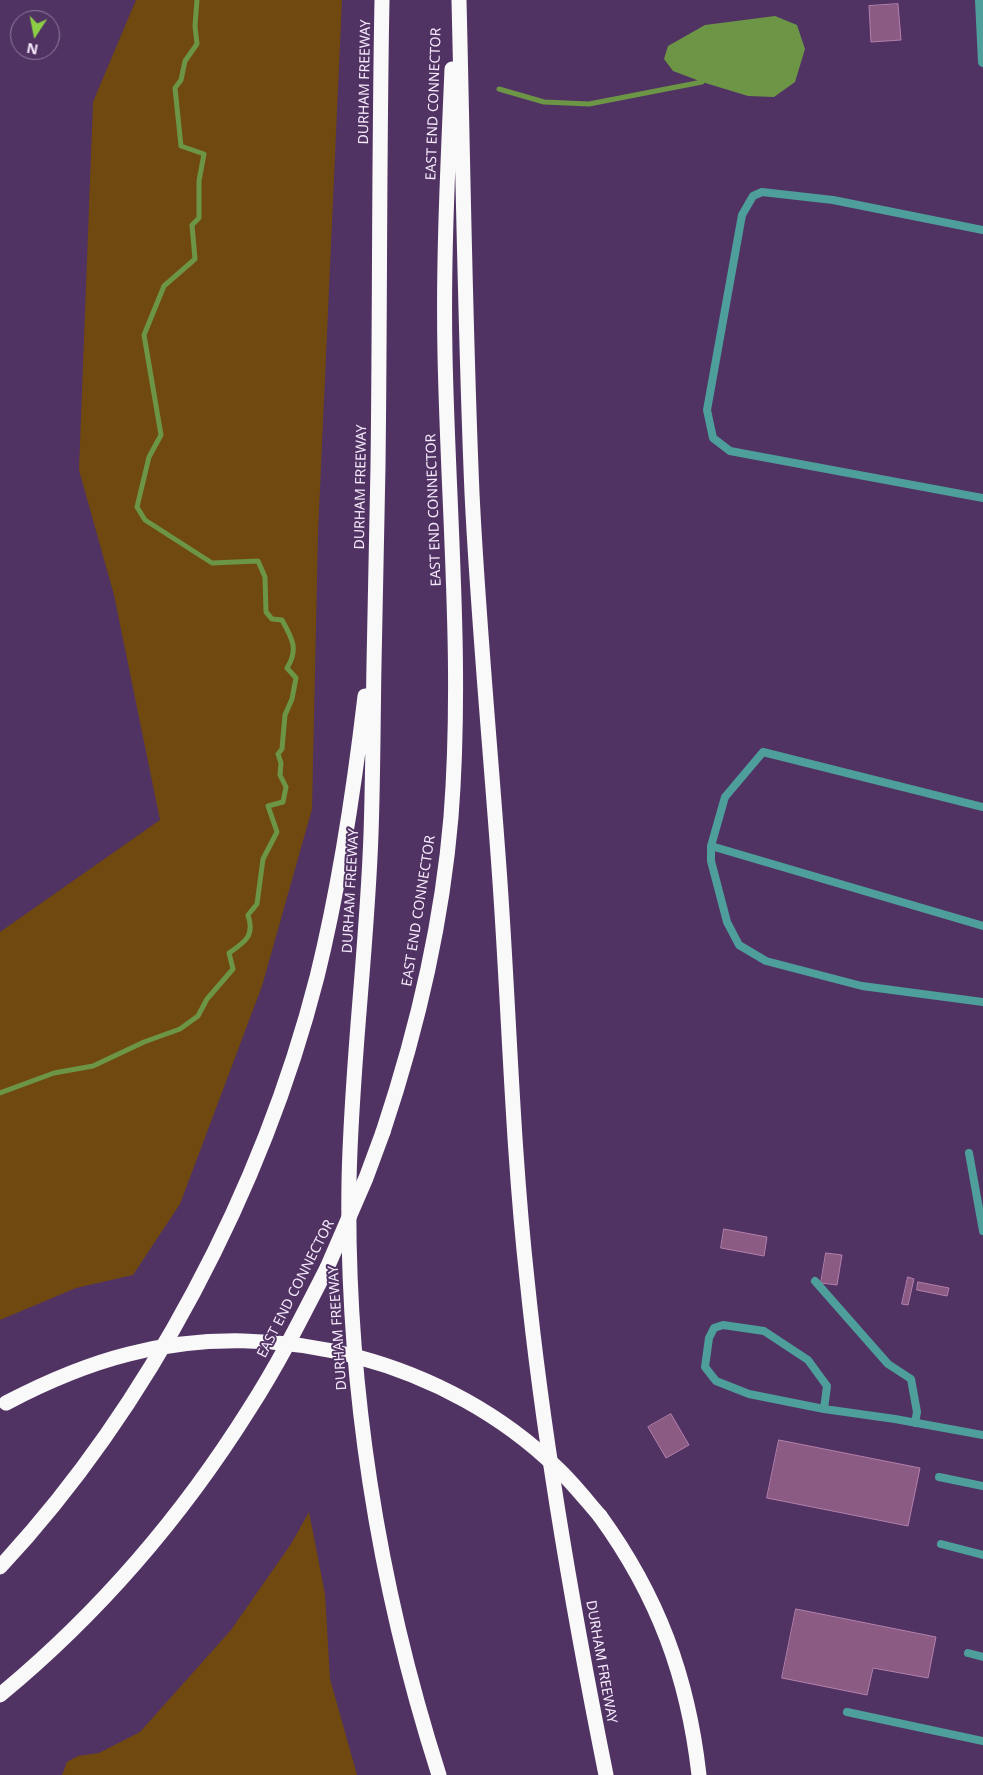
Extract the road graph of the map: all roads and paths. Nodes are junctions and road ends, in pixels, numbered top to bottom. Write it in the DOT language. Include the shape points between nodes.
graph roads {
  1 [pos="382,0"];
  2 [pos="454,0"];
  3 [pos="460,0"];
  4 [pos="980,0"];
  5 [pos="983,62"];
  6 [pos="983,230"];
  7 [pos="983,498"];
  8 [pos="375,615"];
  9 [pos="983,807"];
  10 [pos="711,846"];
  11 [pos="983,926"];
  12 [pos="983,1002"];
  13 [pos="968,1153"];
  14 [pos="983,1231"];
  15 [pos="815,1281"];
  16 [pos="3,1405"];
  17 [pos="824,1409"];
  18 [pos="915,1423"];
  19 [pos="983,1435"];
  20 [pos="939,1477"];
  21 [pos="983,1486"];
  22 [pos="940,1544"];
  23 [pos="983,1555"];
  24 [pos="0,1567"];
  25 [pos="968,1653"];
  26 [pos="983,1657"];
  27 [pos="0,1695"];
  28 [pos="847,1712"];
  29 [pos="983,1741"];
  30 [pos="439,1775"];
  31 [pos="606,1775"];
  32 [pos="698,1775"];
  1 -- 8 [label="highway, DURHAM FREEWAY"];
  2 -- 27 [label="highway, EAST END CONNECTOR, bridge" via="445,334 454,745 444,873 426,979 400,1080 366,1178 327,1268 250,1408 183,1504 139,1557 51,1650"];
  3 -- 31 [label="highway, DURHAM FREEWAY" via="472,495 517,1174 540,1388 573,1601"];
  4 -- 5 [label="street"];
  6 -- 7 [label="lane" via="833,200 762,192 754,196 742,215 706,410 713,438 730,451"];
  8 -- 24 [label="highway" via="349,818 329,927 301,1030 267,1132 227,1226 155,1360 71,1481"];
  8 -- 30 [label="highway, DURHAM FREEWAY" via="370,852 351,1115 349,1186 354,1330 380,1543 394,1613"];
  9 -- 10 [label="lane" via="763,752 725,797"];
  10 -- 11 [label="lane"];
  10 -- 12 [label="lane" via="711,861 727,922 739,945 766,961 862,986"];
  13 -- 14 [label="lane"];
  15 -- 18 [label="lane" via="888,1364 911,1379 917,1412"];
  16 -- 32 [label="highway, bridge" via="90,1365 130,1354 195,1343 251,1342 322,1349 356,1357 418,1378 476,1407 556,1467 600,1516 622,1547 640,1577 665,1633 685,1697"];
  17 -- 17 [label="lane" via="749,1394 716,1381 705,1367 709,1338 714,1328 723,1324 764,1331 808,1360 826,1386"];
  17 -- 18 [label="lane"];
  18 -- 19 [label="lane"];
  20 -- 21 [label="lane"];
  22 -- 23 [label="lane"];
  25 -- 26 [label="lane"];
  28 -- 29 [label="lane"];
}
